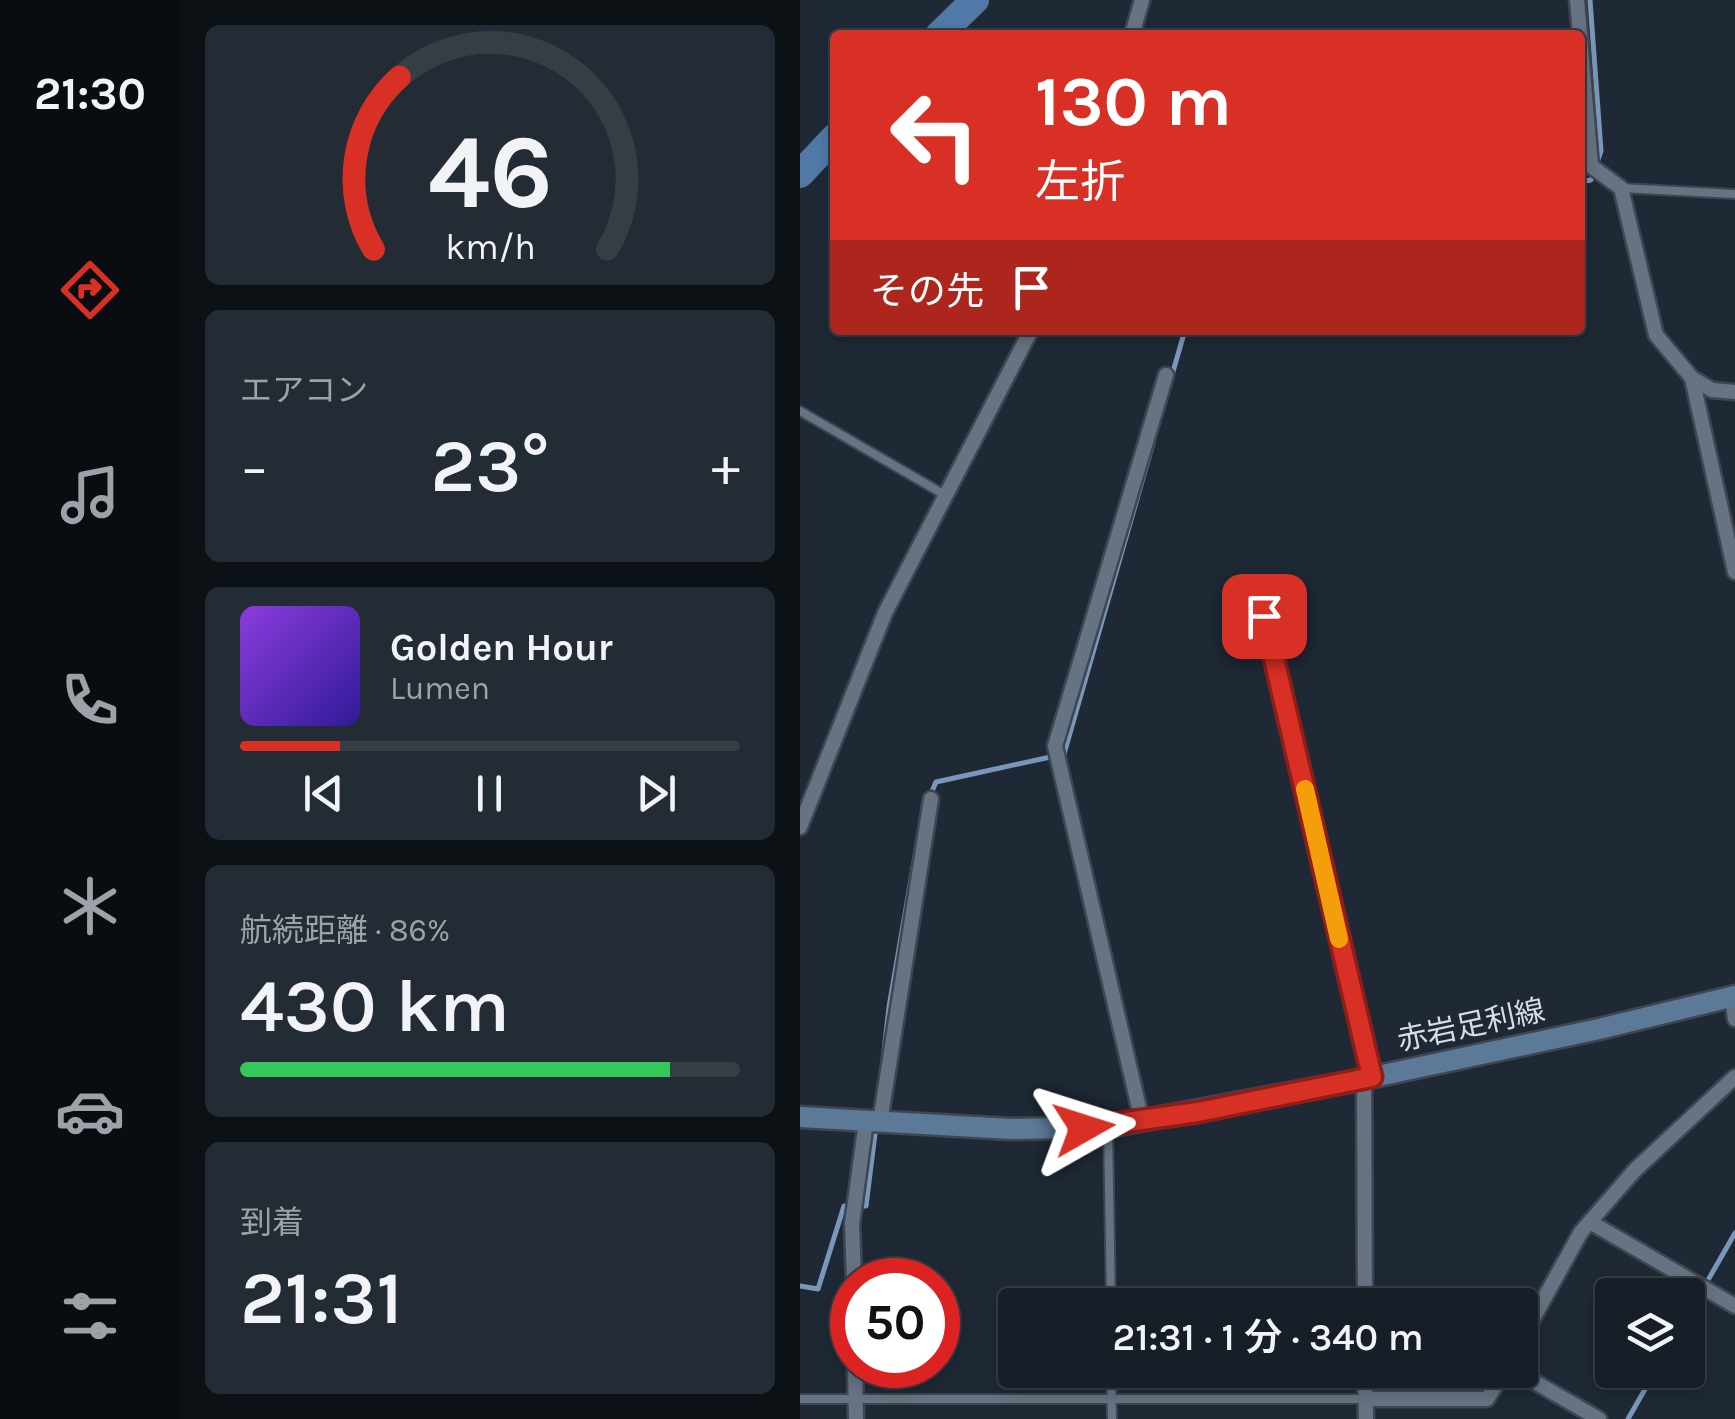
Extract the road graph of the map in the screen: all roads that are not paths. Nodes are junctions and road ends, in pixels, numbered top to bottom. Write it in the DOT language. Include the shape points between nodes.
graph roads {
  1 [pos="1142,0"];
  2 [pos="1578,0"];
  3 [pos="1133,30"];
  4 [pos="1580,30"];
  5 [pos="1585,89"];
  6 [pos="1621,188"];
  7 [pos="1735,194"];
  8 [pos="1028,335"];
  9 [pos="1166,375"];
  10 [pos="1692,378"];
  11 [pos="1735,392"];
  12 [pos="800,411"];
  13 [pos="945,495"];
  14 [pos="1735,572"];
  15 [pos="1264,616"];
  16 [pos="931,798"];
  17 [pos="800,827"];
  18 [pos="1734,996"];
  19 [pos="1735,1019"];
  20 [pos="1735,1076"];
  21 [pos="1368,1078"];
  22 [pos="800,1117"];
  23 [pos="873,1121"];
  24 [pos="1142,1122"];
  25 [pos="1108,1127"];
  26 [pos="1590,1222"];
  27 [pos="853,1258"];
  28 [pos="1110,1288"];
  29 [pos="1365,1288"];
  30 [pos="1735,1306"];
  31 [pos="1538,1308"];
  32 [pos="1538,1384"];
  33 [pos="856,1388"];
  34 [pos="1112,1388"];
  35 [pos="1366,1388"];
  36 [pos="1494,1388"];
  37 [pos="1366,1398"];
  38 [pos="800,1399"];
  39 [pos="856,1400"];
  40 [pos="1112,1400"];
  41 [pos="856,1419"];
  42 [pos="1112,1419"];
  43 [pos="1366,1419"];
  44 [pos="1600,1419"];
  1 -- 3 [label="street"];
  2 -- 4 [label="street"];
  5 -- 6 [label="street" via="1591,166"];
  6 -- 7 [label="lane"];
  6 -- 10 [label="street" via="1656,335"];
  8 -- 13 [label="street"];
  9 -- 24 [label="street" via="1055,746"];
  10 -- 11 [label="street" via="1712,390"];
  10 -- 14 [label="street"];
  12 -- 13 [label="lane"];
  13 -- 17 [label="street" via="885,614"];
  15 -- 21 [label="street"];
  16 -- 23 [label="street"];
  18 -- 19 [label="street"];
  18 -- 21 [label="main road, 赤岩足利線"];
  20 -- 26 [label="street"];
  21 -- 24 [label="main road, 赤岩足利線"];
  21 -- 29 [label="street"];
  22 -- 23 [label="main road, 赤岩足利線"];
  23 -- 25 [label="main road, 赤岩足利線"];
  23 -- 27 [label="street" via="852,1224"];
  24 -- 25 [label="main road, 赤岩足利線"];
  25 -- 28 [label="lane"];
  26 -- 30 [label="street"];
  26 -- 31 [label="street"];
  32 -- 44 [label="street"];
  33 -- 39 [label="street"];
  34 -- 40 [label="lane"];
  35 -- 37 [label="street"];
  36 -- 37 [label="street" via="1487,1399"];
  37 -- 40 [label="lane"];
  37 -- 43 [label="street"];
  38 -- 39 [label="lane"];
  39 -- 40 [label="lane"];
  39 -- 41 [label="street"];
  40 -- 42 [label="lane"];
}
